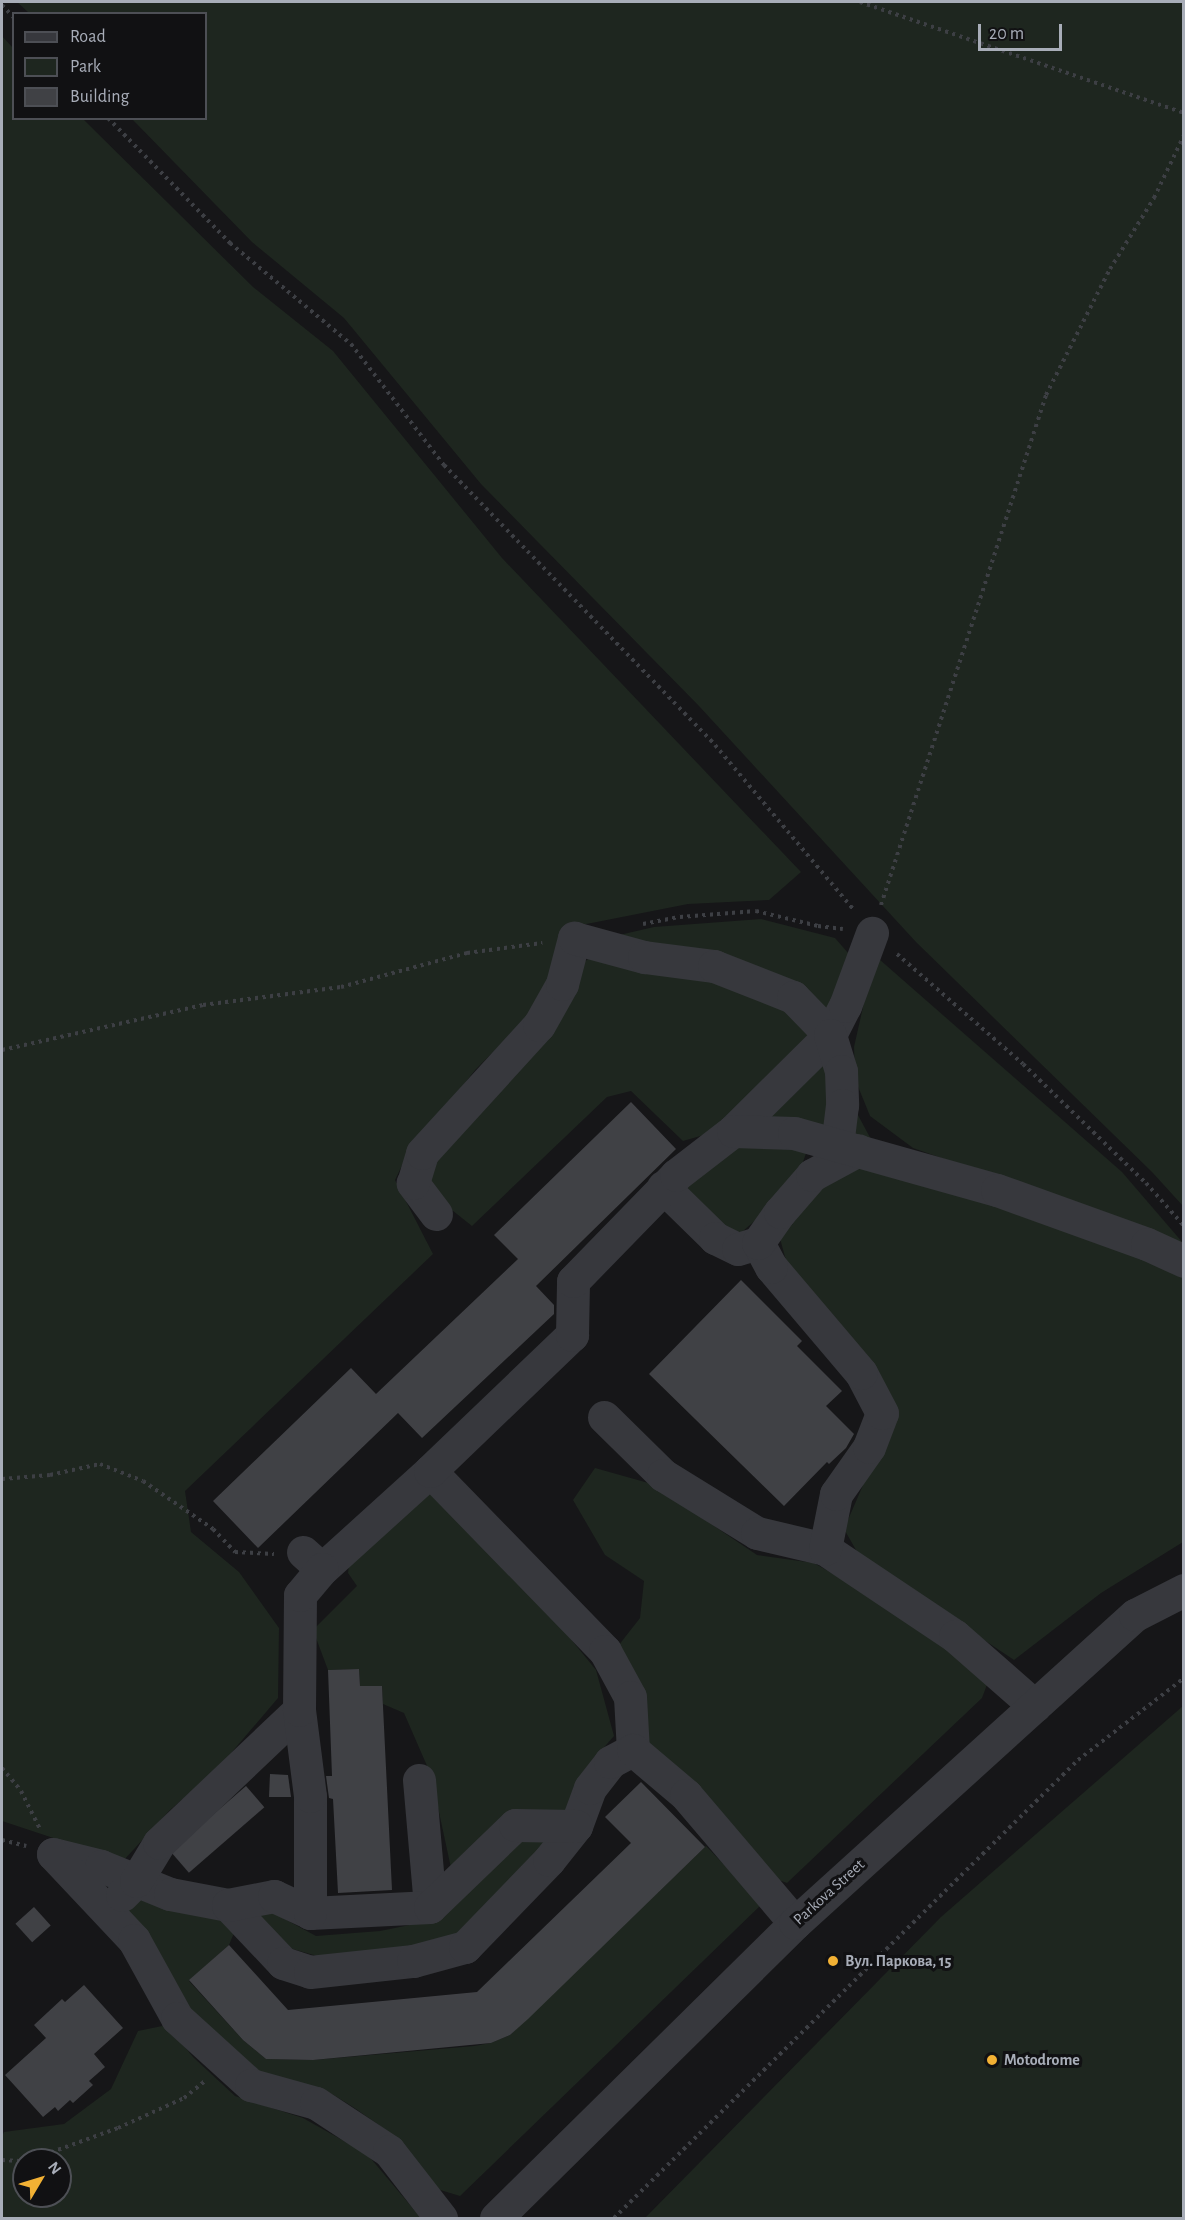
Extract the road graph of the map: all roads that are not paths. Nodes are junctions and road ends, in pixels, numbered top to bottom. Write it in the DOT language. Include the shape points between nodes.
graph roads {
  1 [pos="872,933"];
  2 [pos="830,1035"];
  3 [pos="733,1131"];
  4 [pos="847,1147"];
  5 [pos="663,1187"];
  6 [pos="436,1214"];
  7 [pos="758,1243"];
  8 [pos="1184,1261"];
  9 [pos="604,1417"];
  10 [pos="430,1471"];
  11 [pos="825,1549"];
  12 [pos="1184,1590"];
  13 [pos="1035,1706"];
  14 [pos="299,1710"];
  15 [pos="633,1750"];
  16 [pos="419,1780"];
  17 [pos="576,1826"];
  18 [pos="136,1881"];
  19 [pos="228,1905"];
  20 [pos="430,1907"];
  21 [pos="310,1913"];
  22 [pos="115,1920"];
  23 [pos="795,1923"];
  24 [pos="441,2218"];
  25 [pos="496,2218"];
  1 -- 2 [label="street"];
  2 -- 3 [label="street"];
  2 -- 4 [label="street" via="841,1071"];
  2 -- 6 [label="street" via="793,997 714,966 644,957 574,938 562,984 539,1025 422,1153 412,1183"];
  3 -- 4 [label="street" via="794,1133"];
  3 -- 5 [label="street"];
  4 -- 7 [label="street" via="813,1175"];
  4 -- 8 [label="street" via="997,1190"];
  5 -- 7 [label="street" via="715,1238 738,1249"];
  5 -- 10 [label="street" via="573,1281 572,1335"];
  7 -- 11 [label="street" via="771,1267 861,1373 882,1413 868,1447 836,1494"];
  9 -- 11 [label="street" via="663,1475 757,1533"];
  10 -- 14 [label="street" via="312,1561 300,1595"];
  10 -- 15 [label="street" via="605,1651 630,1697"];
  11 -- 13 [label="street" via="955,1636"];
  12 -- 13 [label="street, Parkova Street" via="1135,1615"];
  13 -- 23 [label="street, Parkova Street"];
  14 -- 18 [label="street" via="159,1843"];
  14 -- 21 [label="street" via="310,1796"];
  15 -- 17 [label="street" via="610,1762 590,1788"];
  15 -- 23 [label="street" via="686,1795"];
  16 -- 20 [label="street"];
  17 -- 19 [label="street" via="549,1860 465,1947 413,1961 310,1972 284,1963"];
  17 -- 20 [label="street" via="515,1825"];
  18 -- 19 [label="street" via="170,1894"];
  18 -- 22 [label="street" via="121,1896"];
  18 -- 22 [label="street" via="101,1866 53,1854"];
  19 -- 21 [label="street" via="274,1896"];
  20 -- 21 [label="street"];
  22 -- 24 [label="street" via="134,1940 177,2018 251,2085 316,2103 389,2151"];
  23 -- 25 [label="street, Parkova Street"];
}
